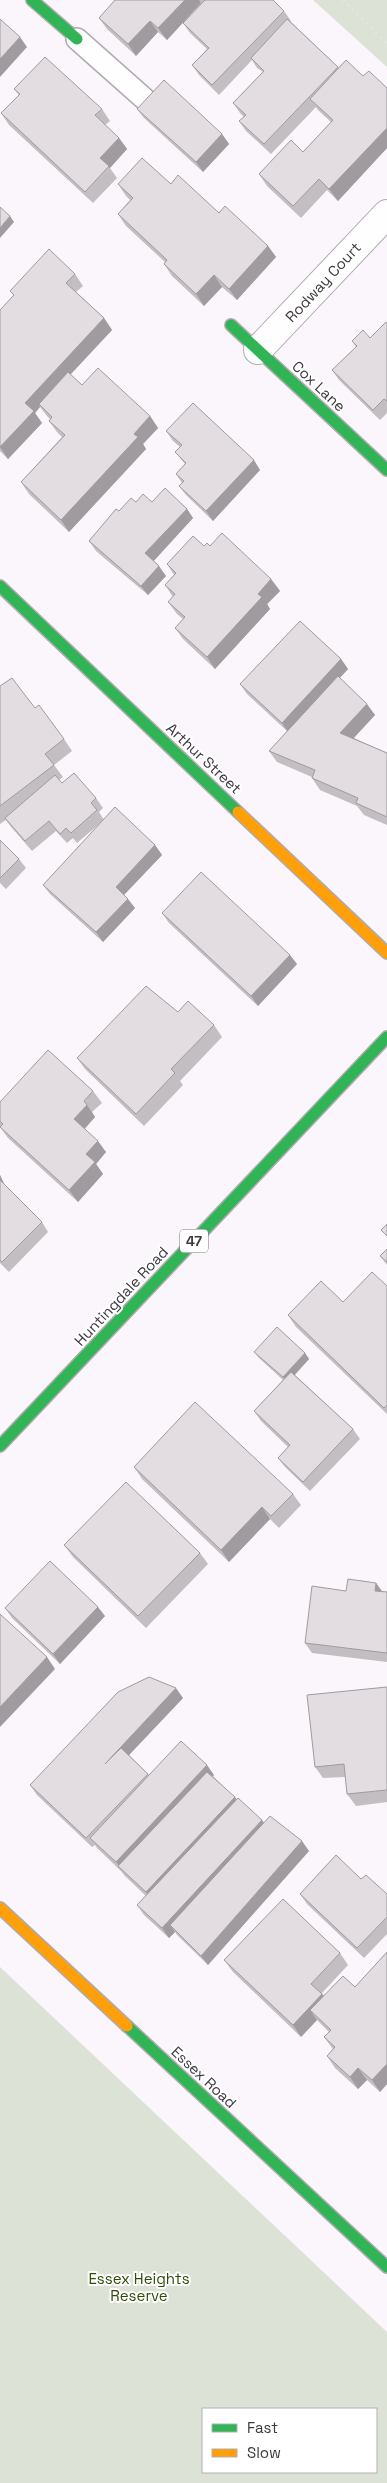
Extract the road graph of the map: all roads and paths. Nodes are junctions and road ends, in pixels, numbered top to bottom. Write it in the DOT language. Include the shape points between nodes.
graph roads {
  1 [pos="343,0"];
  2 [pos="40,2"];
  3 [pos="77,39"];
  4 [pos="387,44"];
  5 [pos="148,102"];
  6 [pos="387,214"];
  7 [pos="231,325"];
  8 [pos="258,350"];
  9 [pos="387,470"];
  10 [pos="0,586"];
  11 [pos="387,953"];
  12 [pos="387,1037"];
  13 [pos="0,1446"];
  14 [pos="0,1908"];
  15 [pos="387,2267"];
  1 -- 4 [label="path"];
  2 -- 3 [label="street"];
  3 -- 5 [label="lane"];
  6 -- 8 [label="street, Rodway Court"];
  7 -- 8 [label="street, Cox Lane"];
  8 -- 9 [label="street, Cox Lane"];
  10 -- 11 [label="street, Arthur Street"];
  12 -- 13 [label="street, Huntingdale Road / 47"];
  14 -- 15 [label="street, Essex Road"];
}
